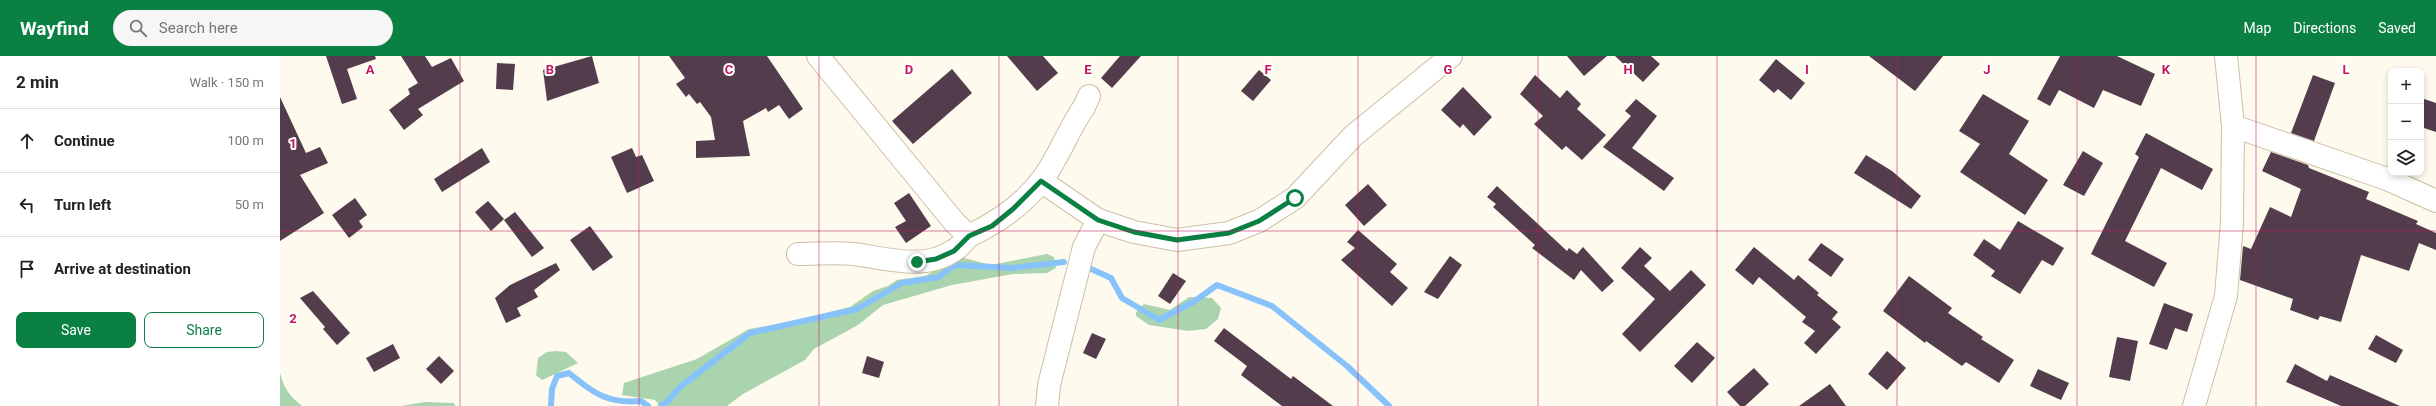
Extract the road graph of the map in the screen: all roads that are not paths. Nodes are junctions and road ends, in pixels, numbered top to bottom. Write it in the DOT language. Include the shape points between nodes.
graph roads {
  1 [pos="818,56"];
  2 [pos="1451,56"];
  3 [pos="2226,56"];
  4 [pos="1089,96"];
  5 [pos="2233,126"];
  6 [pos="1041,181"];
  7 [pos="2436,201"];
  8 [pos="1098,220"];
  9 [pos="969,236"];
  10 [pos="798,254"];
  11 [pos="1047,406"];
  12 [pos="2194,406"];
  1 -- 9 [label="street" via="939,202 954,224"];
  2 -- 8 [label="street" via="1353,136 1295,198 1259,221 1229,233 1177,240 1134,232"];
  3 -- 5 [label="street"];
  4 -- 6 [label="street"];
  5 -- 7 [label="street" via="2387,179"];
  5 -- 12 [label="street" via="2232,223 2226,296"];
  6 -- 8 [label="street"];
  6 -- 9 [label="street" via="992,226"];
  8 -- 11 [label="street" via="1082,255 1049,386"];
  9 -- 10 [label="street" via="954,251 936,259 917,262 900,262 852,254"];
}
